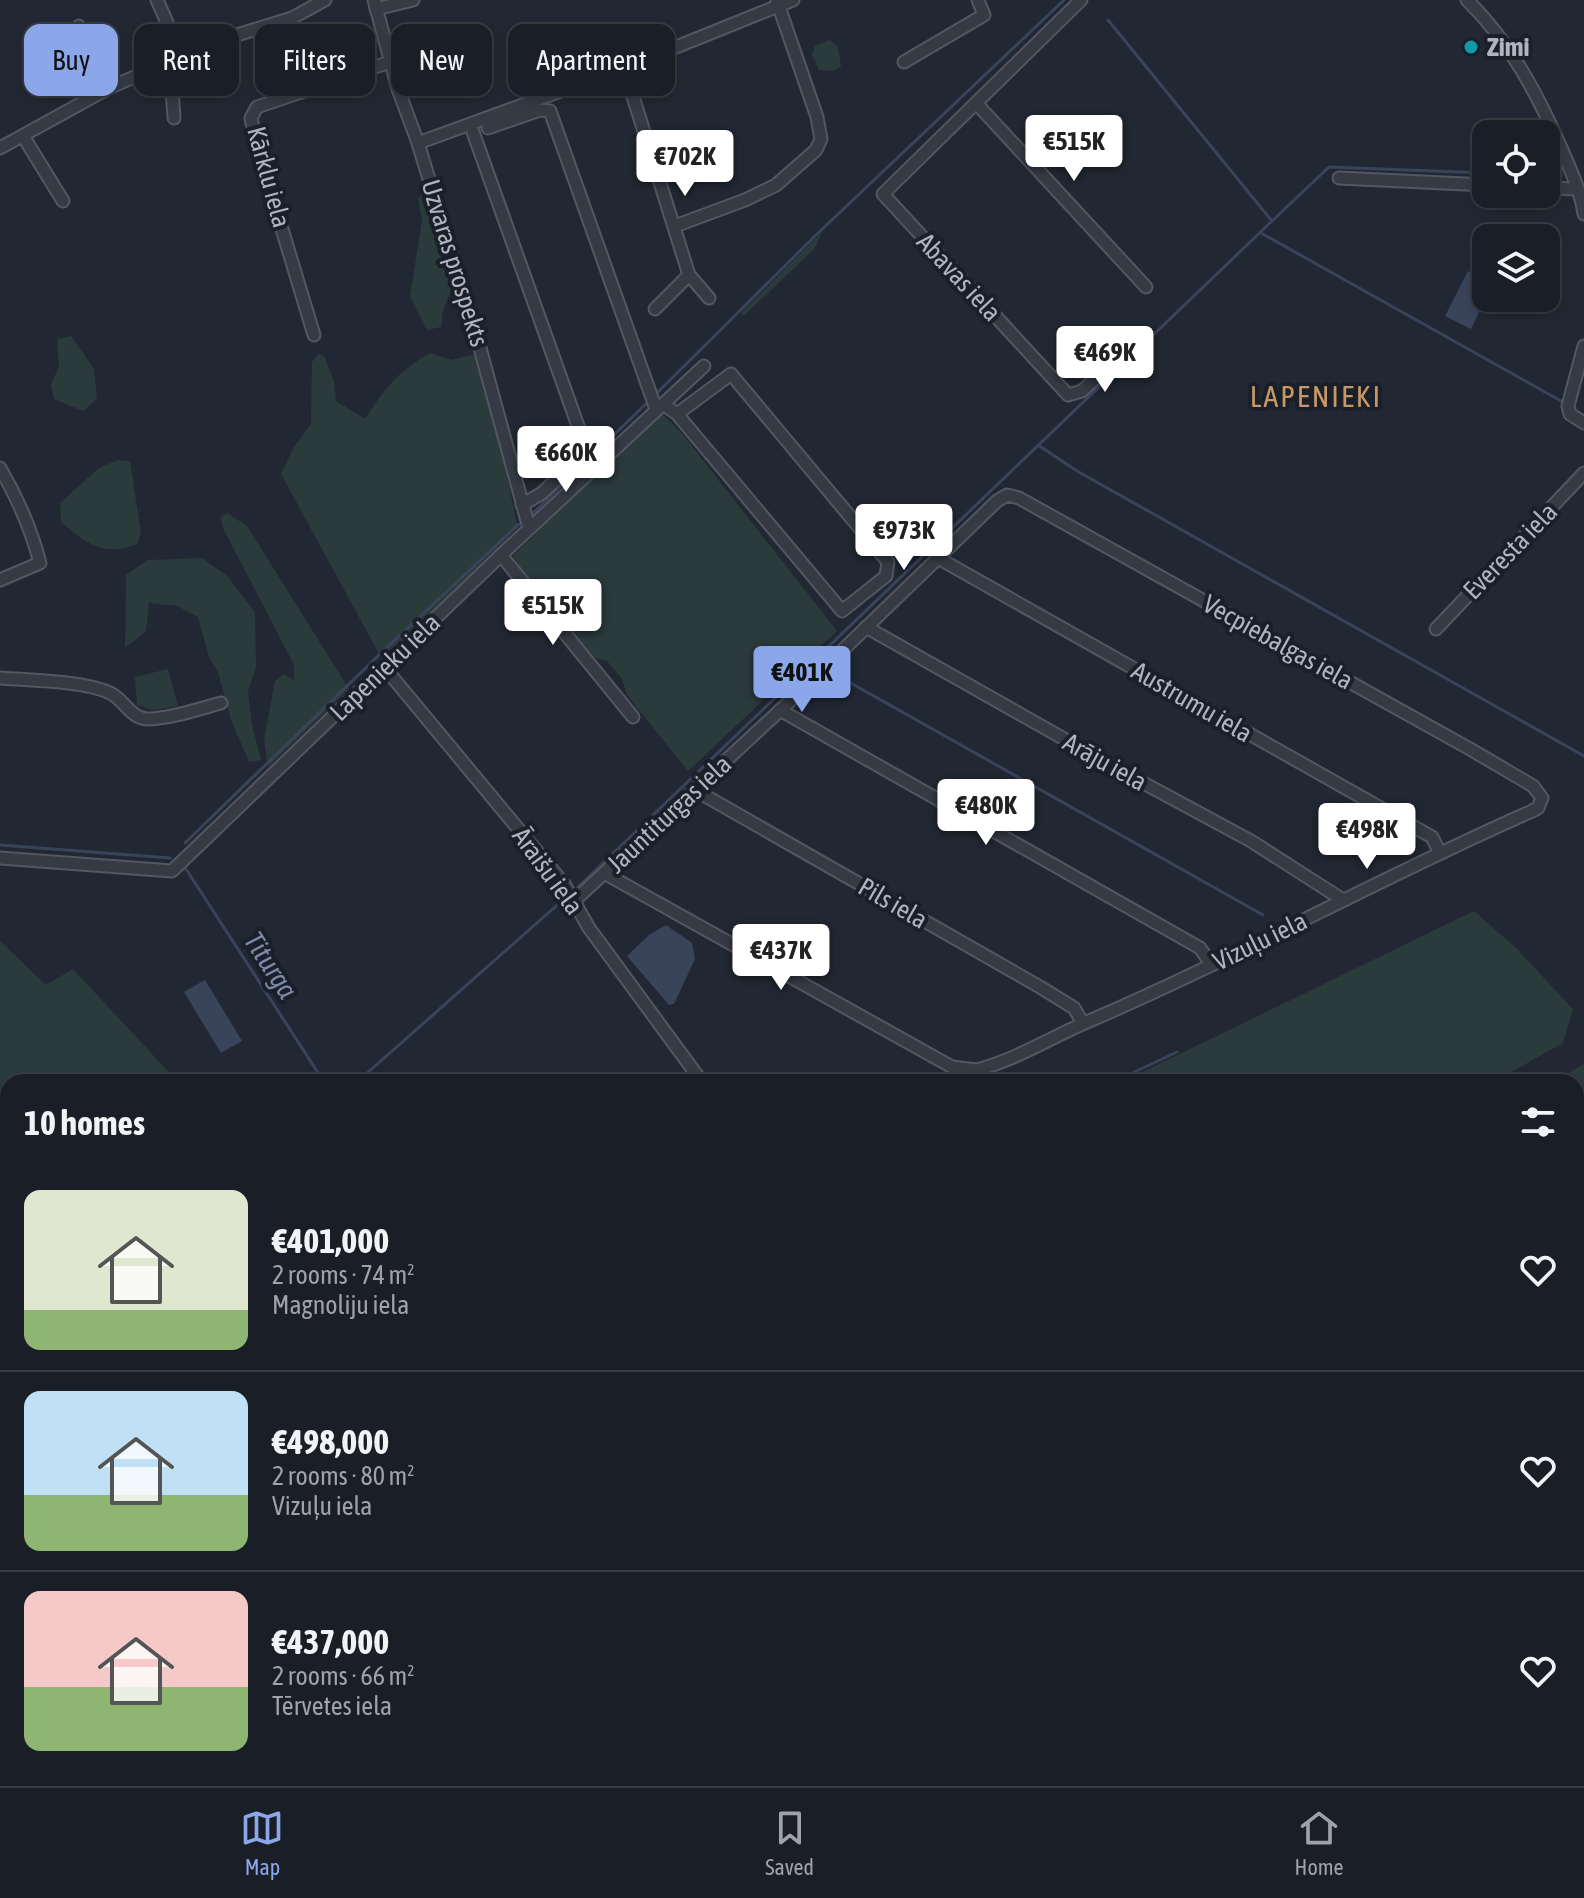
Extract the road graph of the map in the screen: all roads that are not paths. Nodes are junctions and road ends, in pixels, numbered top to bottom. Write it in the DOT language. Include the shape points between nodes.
graph roads {
  1 [pos="157,0"];
  2 [pos="325,0"];
  3 [pos="413,0"];
  4 [pos="793,0"];
  5 [pos="978,0"];
  6 [pos="1081,0"];
  7 [pos="1467,0"];
  8 [pos="778,3"];
  9 [pos="375,5"];
  10 [pos="168,24"];
  11 [pos="239,34"];
  12 [pos="675,46"];
  13 [pos="390,62"];
  14 [pos="904,62"];
  15 [pos="95,96"];
  16 [pos="172,96"];
  17 [pos="547,96"];
  18 [pos="633,96"];
  19 [pos="976,103"];
  20 [pos="174,118"];
  21 [pos="488,128"];
  22 [pos="473,132"];
  23 [pos="23,136"];
  24 [pos="418,143"];
  25 [pos="0,148"];
  26 [pos="1339,178"];
  27 [pos="1472,184"];
  28 [pos="1560,188"];
  29 [pos="1578,189"];
  30 [pos="63,201"];
  31 [pos="1584,214"];
  32 [pos="675,226"];
  33 [pos="689,275"];
  34 [pos="1146,287"];
  35 [pos="709,298"];
  36 [pos="655,309"];
  37 [pos="314,335"];
  38 [pos="1584,346"];
  39 [pos="1121,355"];
  40 [pos="704,366"];
  41 [pos="660,407"];
  42 [pos="677,414"];
  43 [pos="1584,423"];
  44 [pos="0,468"];
  45 [pos="1584,473"];
  46 [pos="1007,495"];
  47 [pos="522,505"];
  48 [pos="529,528"];
  49 [pos="501,555"];
  50 [pos="938,558"];
  51 [pos="0,580"];
  52 [pos="866,627"];
  53 [pos="1436,629"];
  54 [pos="384,667"];
  55 [pos="0,678"];
  56 [pos="221,703"];
  57 [pos="780,710"];
  58 [pos="633,717"];
  59 [pos="695,790"];
  60 [pos="1542,798"];
  61 [pos="1440,853"];
  62 [pos="0,858"];
  63 [pos="606,874"];
  64 [pos="1343,900"];
  65 [pos="574,901"];
  66 [pos="1211,964"];
  67 [pos="1083,1023"];
  68 [pos="696,1074"];
  1 -- 10 [label="street"];
  2 -- 11 [label="street" via="292,18"];
  3 -- 9 [label="street"];
  4 -- 8 [label="street"];
  5 -- 14 [label="street" via="984,15"];
  6 -- 19 [label="street"];
  7 -- 29 [label="street" via="1499,35 1530,84"];
  8 -- 12 [label="street"];
  8 -- 32 [label="street" via="817,117 821,139 816,150 776,185"];
  9 -- 13 [label="street, Uzvaras prospekts"];
  13 -- 24 [label="street, Uzvaras prospekts"];
  13 -- 37 [label="street, Kārklu iela" via="257,107 251,118"];
  15 -- 23 [label="street"];
  16 -- 20 [label="street"];
  17 -- 24 [label="street"];
  18 -- 32 [label="street"];
  19 -- 34 [label="street"];
  19 -- 39 [label="street, Abavas iela" via="883,194 1068,395 1082,391"];
  21 -- 41 [label="street" via="550,111"];
  22 -- 47 [label="street" via="587,451"];
  23 -- 25 [label="street"];
  23 -- 30 [label="street"];
  24 -- 47 [label="street, Uzvaras prospekts"];
  26 -- 27 [label="street"];
  28 -- 29 [label="street"];
  29 -- 31 [label="street"];
  32 -- 33 [label="street"];
  33 -- 35 [label="street"];
  33 -- 36 [label="street"];
  38 -- 43 [label="street" via="1568,406 1570,414"];
  40 -- 41 [label="street, Lapenieku iela"];
  41 -- 42 [label="street"];
  41 -- 48 [label="street, Lapenieku iela"];
  42 -- 42 [label="street" via="842,611 886,576 888,562 731,374"];
  44 -- 51 [label="street" via="32,531 40,563"];
  45 -- 53 [label="street, Everesta iela"];
  46 -- 50 [label="street, Jauntiturgas iela"];
  46 -- 60 [label="street, Vecpiebalgas iela" via="1470,749 1533,786"];
  47 -- 48 [label="street, Uzvaras prospekts"];
  48 -- 49 [label="street, Lapenieku iela"];
  49 -- 54 [label="street, Lapenieku iela"];
  49 -- 58 [label="street"];
  50 -- 52 [label="street, Jauntiturgas iela"];
  50 -- 61 [label="street, Austrumu iela" via="1432,837"];
  52 -- 57 [label="street, Jauntiturgas iela"];
  52 -- 64 [label="street, Arāju iela" via="1251,841"];
  54 -- 62 [label="street, Lapenieku iela" via="172,871"];
  54 -- 65 [label="street, Āraišu iela"];
  55 -- 56 [label="street" via="91,687 111,693 136,717 149,719"];
  57 -- 59 [label="street, Jauntiturgas iela"];
  57 -- 66 [label="street" via="1200,948"];
  59 -- 63 [label="street, Jauntiturgas iela"];
  59 -- 67 [label="street, Pils iela" via="1040,987 1074,1008"];
  60 -- 61 [label="street, Vizuļu iela" via="1538,808"];
  61 -- 64 [label="street, Vizuļu iela"];
  63 -- 65 [label="street, Jauntiturgas iela"];
  63 -- 67 [label="street, Vizuļu iela" via="952,1067 984,1068"];
  64 -- 66 [label="street, Vizuļu iela"];
  65 -- 68 [label="street, Āraišu iela"];
  66 -- 67 [label="street, Vizuļu iela"];
}
